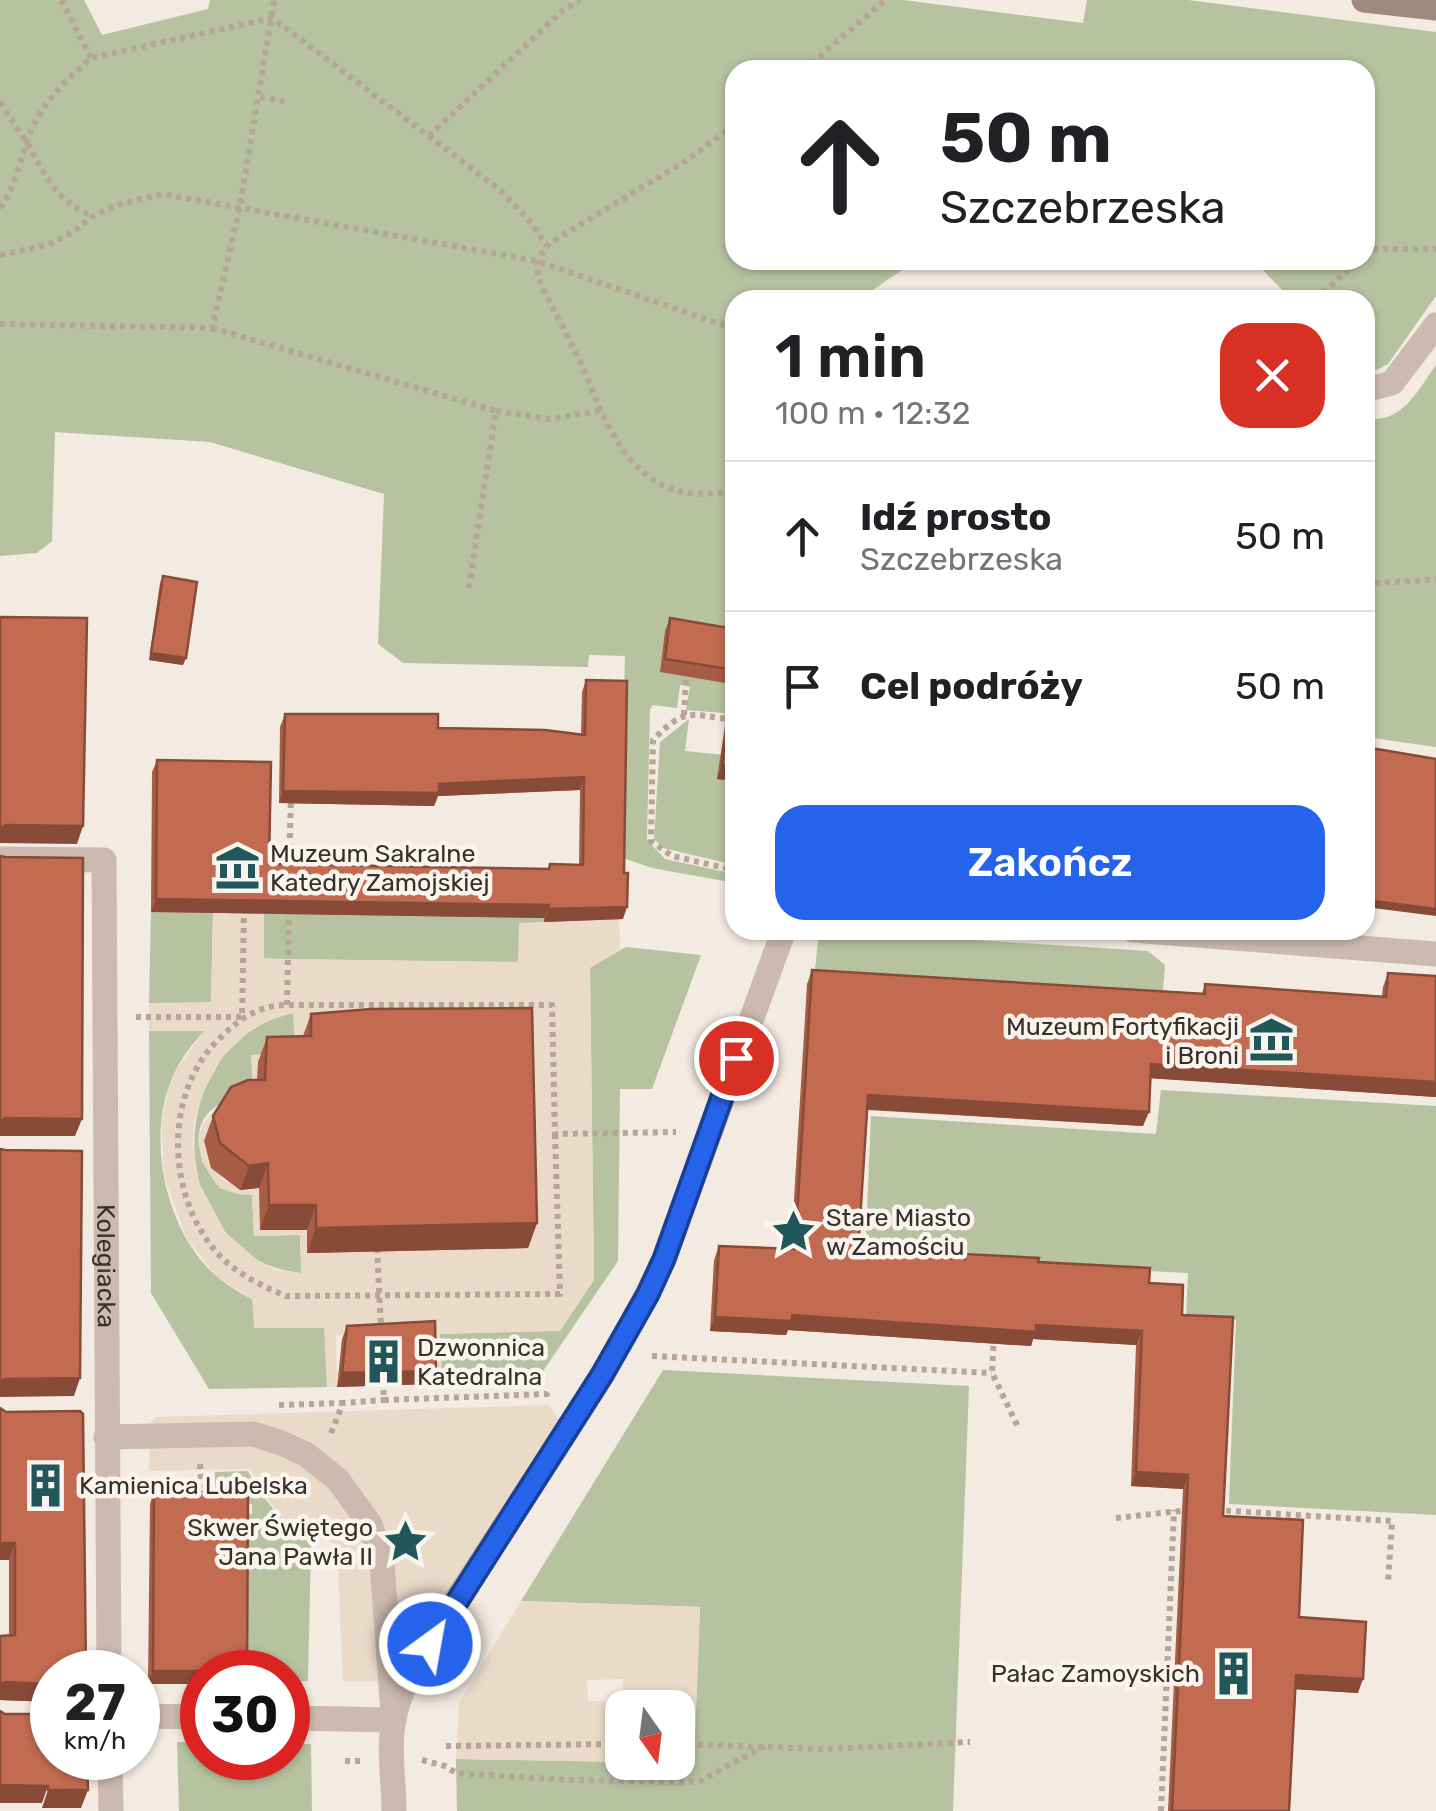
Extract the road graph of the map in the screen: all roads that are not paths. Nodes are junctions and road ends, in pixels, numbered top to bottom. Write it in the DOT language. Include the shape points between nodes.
graph roads {
  1 [pos="1364,0"];
  2 [pos="1436,8"];
  3 [pos="1436,325"];
  4 [pos="1375,387"];
  5 [pos="0,859"];
  6 [pos="780,940"];
  7 [pos="1259,940"];
  8 [pos="1436,954"];
  9 [pos="100,1420"];
  10 [pos="108,1650"];
  11 [pos="310,1718"];
  12 [pos="394,1720"];
  13 [pos="110,1780"];
  14 [pos="111,1811"];
  15 [pos="394,1811"];
  1 -- 2 [label="street"];
  3 -- 4 [label="street" via="1392,383"];
  5 -- 9 [label="street, Kolegiacka" via="104,860 96,1153"];
  6 -- 12 [label="street" via="648,1294 417,1664"];
  7 -- 8 [label="street"];
  9 -- 10 [label="street, Kolegiacka"];
  9 -- 12 [label="street" via="253,1434 308,1456 338,1480 370,1524 382,1564"];
  11 -- 12 [label="street"];
  12 -- 15 [label="street"];
  13 -- 14 [label="street"];
}
